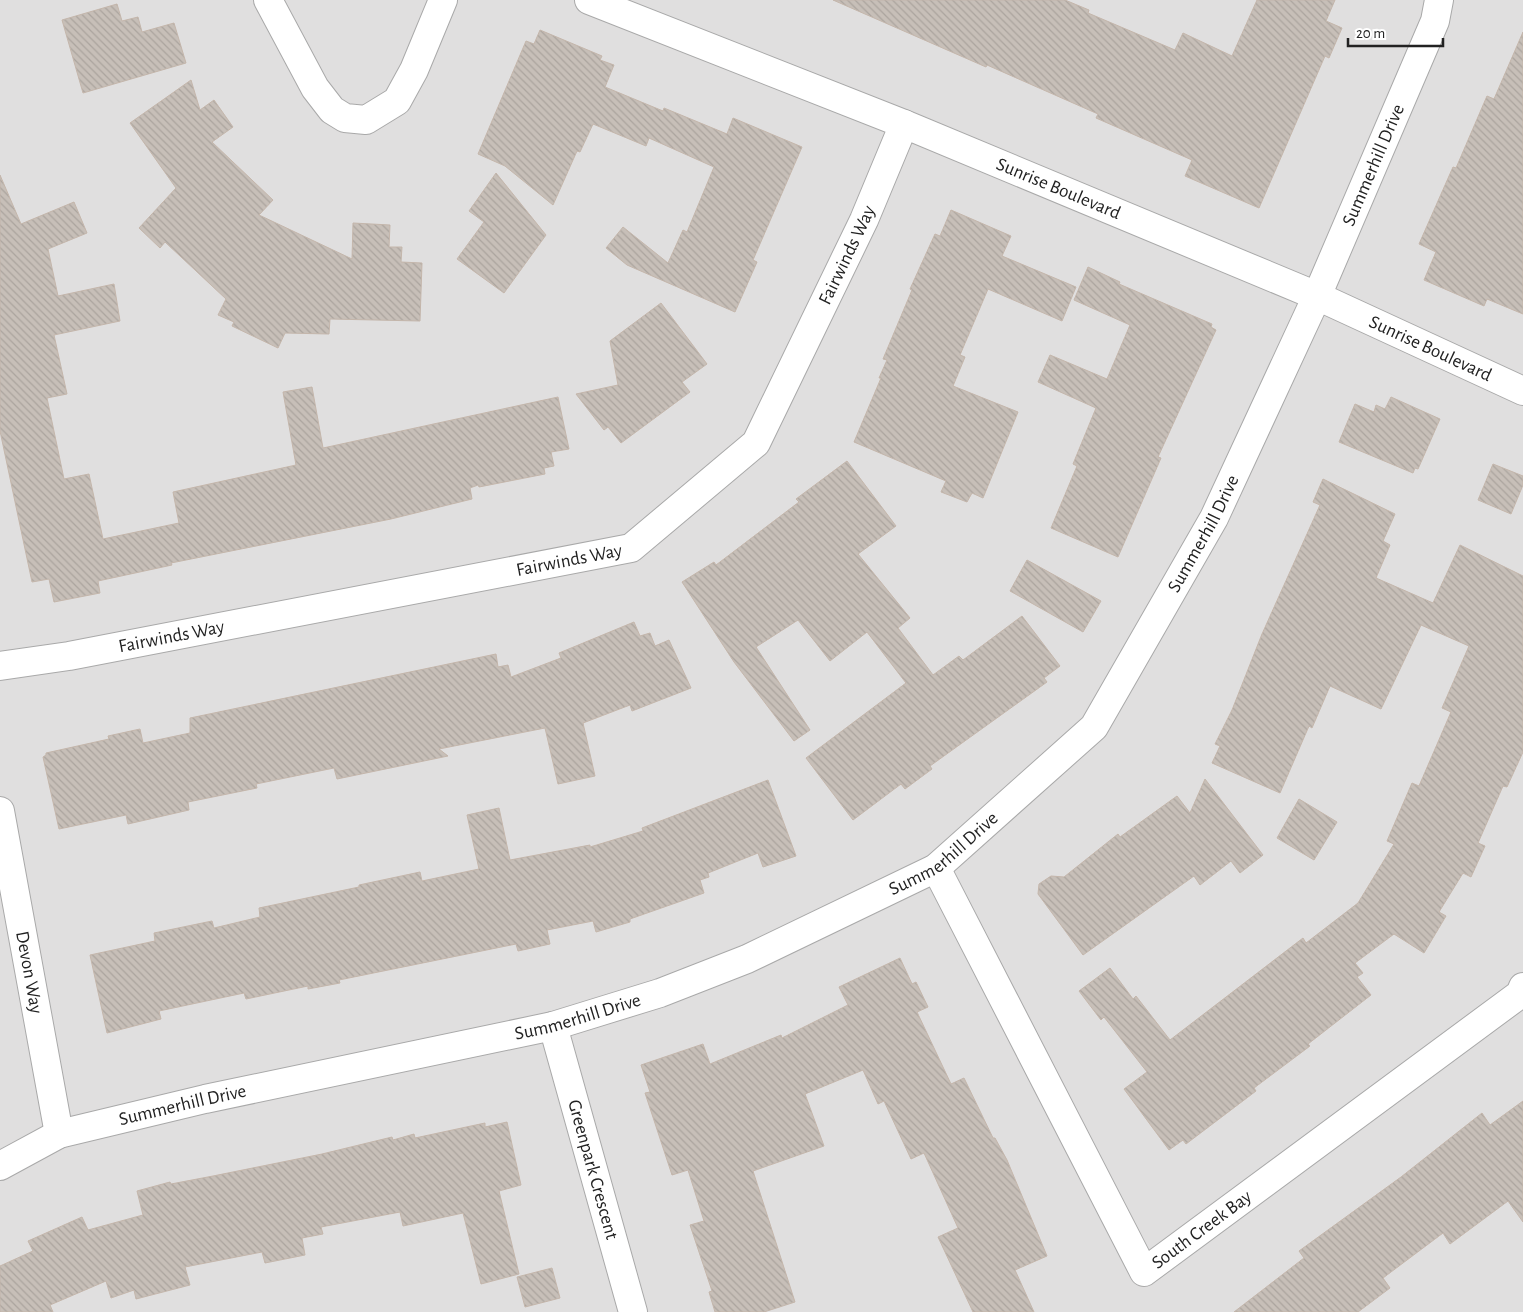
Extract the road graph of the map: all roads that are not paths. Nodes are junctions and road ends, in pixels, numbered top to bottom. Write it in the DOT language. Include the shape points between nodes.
graph roads {
  1 [pos="268,0"];
  2 [pos="442,0"];
  3 [pos="589,0"];
  4 [pos="1439,0"];
  5 [pos="904,124"];
  6 [pos="1318,296"];
  7 [pos="1523,391"];
  8 [pos="0,666"];
  9 [pos="0,812"];
  10 [pos="936,868"];
  11 [pos="1523,987"];
  12 [pos="553,1026"];
  13 [pos="59,1134"];
  14 [pos="0,1166"];
  15 [pos="633,1312"];
  1 -- 2 [label="street" via="315,88 332,110 345,118 366,120 397,100 414,70"];
  3 -- 5 [label="street, Sunrise Boulevard"];
  4 -- 6 [label="street, Summerhill Drive" via="1435,21"];
  5 -- 6 [label="street, Sunrise Boulevard"];
  5 -- 8 [label="street, Fairwinds Way" via="864,220 756,443 631,548 69,656"];
  6 -- 7 [label="street, Sunrise Boulevard"];
  6 -- 10 [label="street, Summerhill Drive" via="1214,518 1094,727"];
  9 -- 13 [label="street, Devon Way"];
  10 -- 11 [label="street, South Creek Bay" via="1144,1272 1520,994"];
  10 -- 12 [label="street, Summerhill Drive" via="747,959 660,993"];
  12 -- 13 [label="street, Summerhill Drive" via="205,1099"];
  12 -- 15 [label="street, Greenpark Crescent"];
  13 -- 14 [label="street, Summerhill Drive"];
}
